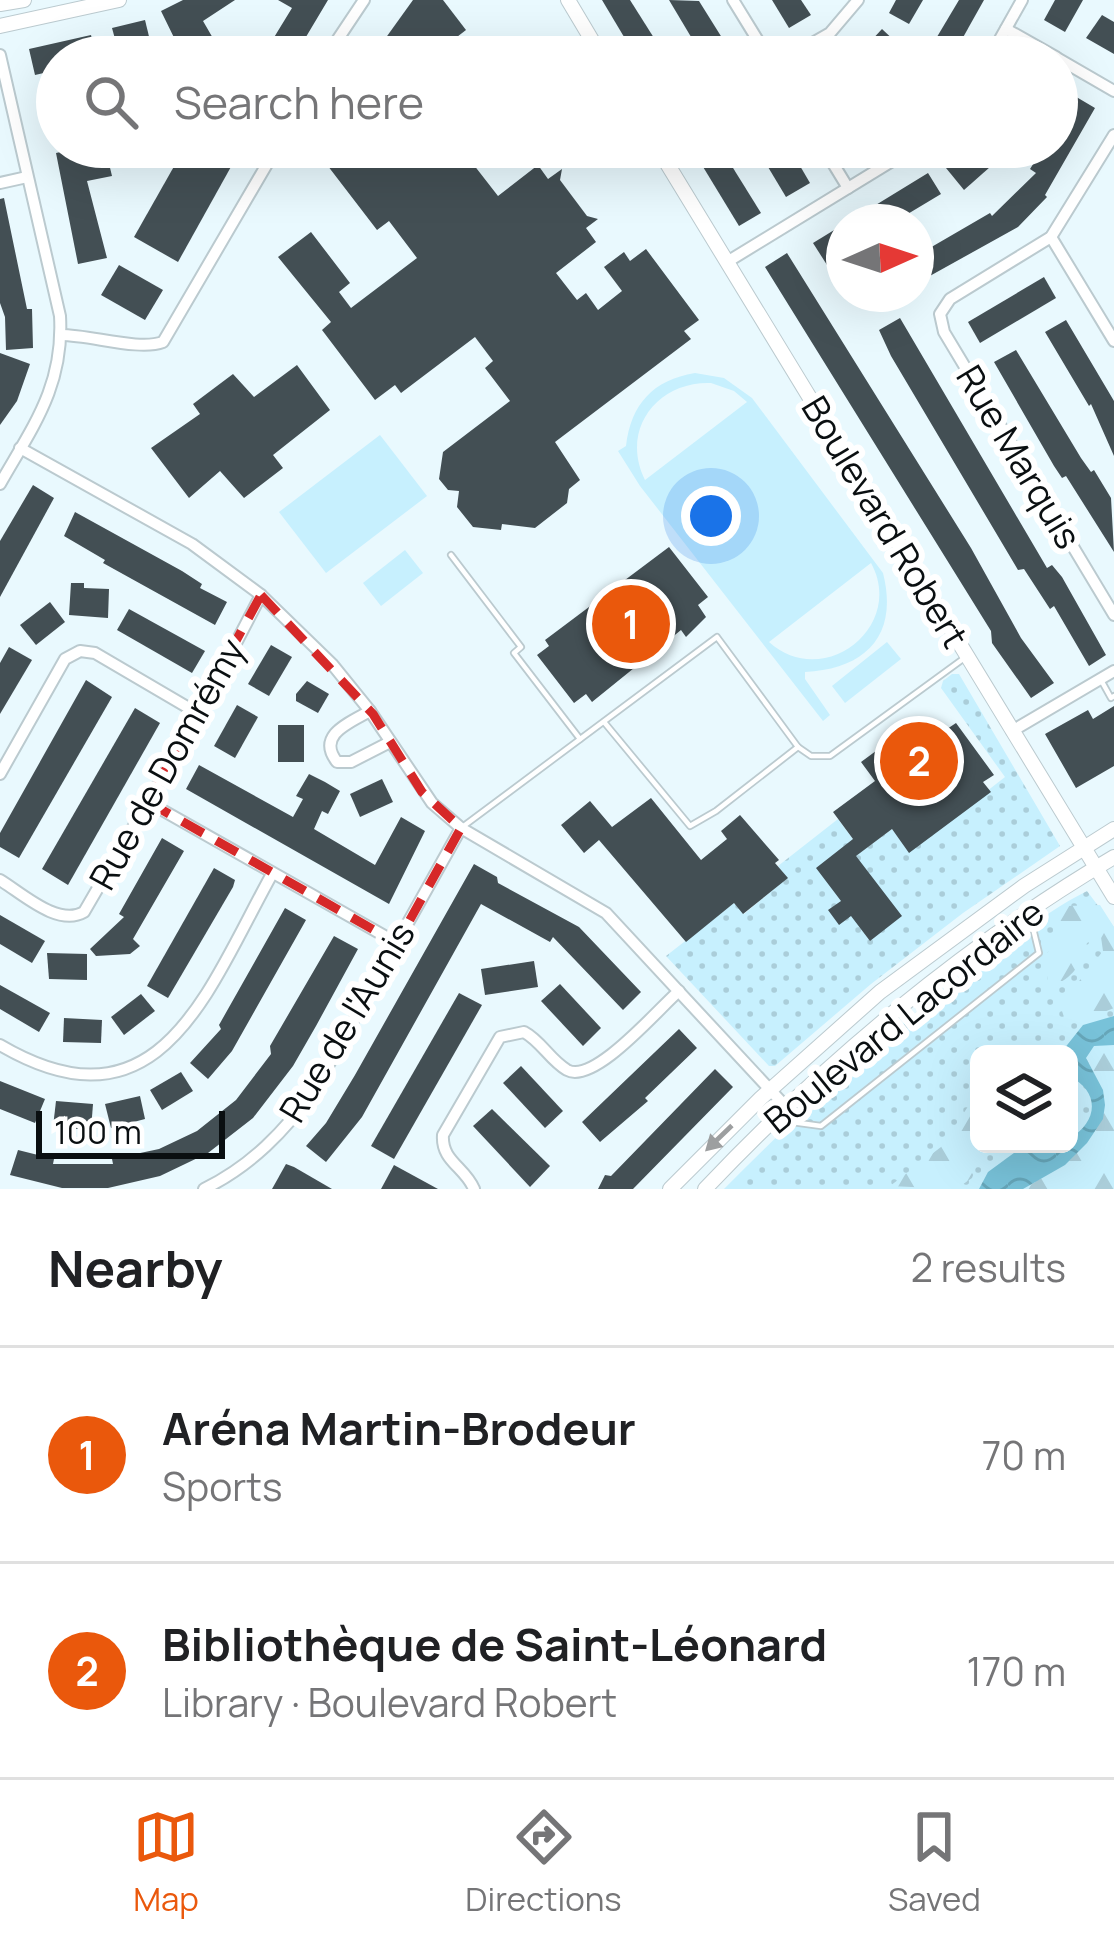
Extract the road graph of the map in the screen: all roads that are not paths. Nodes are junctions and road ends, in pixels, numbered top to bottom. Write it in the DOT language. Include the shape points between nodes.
graph roads {
  1 [pos="24,0"];
  2 [pos="119,0"];
  3 [pos="364,0"];
  4 [pos="568,0"];
  5 [pos="733,0"];
  6 [pos="858,0"];
  7 [pos="1022,0"];
  8 [pos="0,4"];
  9 [pos="0,26"];
  10 [pos="1006,29"];
  11 [pos="340,36"];
  12 [pos="589,36"];
  13 [pos="754,36"];
  14 [pos="825,36"];
  15 [pos="1002,36"];
  16 [pos="1018,36"];
  17 [pos="0,55"];
  18 [pos="1078,70"];
  19 [pos="1114,91"];
  20 [pos="1114,135"];
  21 [pos="265,168"];
  22 [pos="670,168"];
  23 [pos="836,168"];
  24 [pos="881,168"];
  25 [pos="27,177"];
  26 [pos="0,183"];
  27 [pos="848,188"];
  28 [pos="1051,237"];
  29 [pos="727,262"];
  30 [pos="61,335"];
  31 [pos="1114,341"];
  32 [pos="20,448"];
  33 [pos="0,484"];
  34 [pos="452,555"];
  35 [pos="261,595"];
  36 [pos="1114,615"];
  37 [pos="966,656"];
  38 [pos="1114,671"];
  39 [pos="1100,680"];
  40 [pos="1114,696"];
  41 [pos="370,711"];
  42 [pos="199,714"];
  43 [pos="604,722"];
  44 [pos="1012,731"];
  45 [pos="580,739"];
  46 [pos="390,742"];
  47 [pos="798,747"];
  48 [pos="0,774"];
  49 [pos="148,802"];
  50 [pos="461,828"];
  51 [pos="1114,830"];
  52 [pos="1083,847"];
  53 [pos="1114,857"];
  54 [pos="1095,868"];
  55 [pos="272,874"];
  56 [pos="0,880"];
  57 [pos="1114,896"];
  58 [pos="1029,912"];
  59 [pos="397,943"];
  60 [pos="679,991"];
  61 [pos="0,1045"];
  62 [pos="770,1090"];
  63 [pos="787,1108"];
  64 [pos="771,1120"];
  65 [pos="229,1177"];
  66 [pos="204,1189"];
  67 [pos="239,1189"];
  68 [pos="474,1189"];
  69 [pos="670,1189"];
  70 [pos="706,1189"];
  1 -- 8 [label="main road"];
  2 -- 9 [label="main road"];
  3 -- 11 [label="street"];
  4 -- 12 [label="main road"];
  5 -- 13 [label="street"];
  6 -- 14 [label="street"];
  7 -- 10 [label="street"];
  10 -- 15 [label="street"];
  10 -- 16 [label="street"];
  17 -- 25 [label="street"];
  18 -- 19 [label="street"];
  20 -- 28 [label="street"];
  21 -- 30 [label="street" via="163,341 146,347"];
  22 -- 29 [label="main road, Boulevard Robert"];
  23 -- 27 [label="street"];
  24 -- 27 [label="street"];
  25 -- 26 [label="street"];
  25 -- 30 [label="street"];
  27 -- 29 [label="street"];
  28 -- 31 [label="street"];
  28 -- 36 [label="street, Rue Marquis" via="950,299 940,324"];
  29 -- 37 [label="main road, Boulevard Robert"];
  30 -- 32 [label="street" via="56,377"];
  32 -- 33 [label="street"];
  32 -- 35 [label="street" via="191,544"];
  34 -- 45 [label="lane"];
  35 -- 41 [label="street"];
  35 -- 42 [label="street, Rue de Domrémy"];
  37 -- 44 [label="main road, Boulevard Robert"];
  37 -- 47 [label="lane" via="830,756"];
  38 -- 39 [label="street"];
  39 -- 40 [label="lane"];
  39 -- 44 [label="street"];
  41 -- 46 [label="street"];
  41 -- 46 [label="street" via="335,731 331,755 344,764"];
  42 -- 48 [label="street" via="80,651 65,659"];
  42 -- 49 [label="street, Rue de Domrémy"];
  43 -- 45 [label="lane"];
  43 -- 47 [label="lane" via="690,826"];
  43 -- 47 [label="lane" via="717,637"];
  44 -- 52 [label="main road, Boulevard Robert"];
  45 -- 50 [label="lane"];
  46 -- 50 [label="street" via="422,792"];
  49 -- 55 [label="street"];
  49 -- 56 [label="street, Rue de Domrémy" via="77,917 58,915"];
  50 -- 59 [label="street, Rue de l'Aunis"];
  50 -- 60 [label="street" via="599,908"];
  51 -- 52 [label="main road, Boulevard Lacordaire"];
  52 -- 54 [label="main road, Boulevard Robert"];
  52 -- 62 [label="main road, Boulevard Lacordaire" via="916,964"];
  53 -- 54 [label="main road, Boulevard Lacordaire"];
  54 -- 57 [label="main road, Boulevard Robert"];
  54 -- 58 [label="main road, Boulevard Lacordaire"];
  55 -- 59 [label="street"];
  55 -- 61 [label="street" via="191,1018 153,1057 116,1072 67,1074"];
  58 -- 63 [label="main road, Boulevard Lacordaire"];
  58 -- 64 [label="lane" via="1039,953 821,1126"];
  59 -- 65 [label="street, Rue de l'Aunis" via="315,1090"];
  60 -- 62 [label="street"];
  60 -- 68 [label="street" via="582,1072 566,1070 529,1035 500,1037 443,1135 445,1153"];
  62 -- 63 [label="street"];
  62 -- 69 [label="main road, Boulevard Lacordaire, one-way"];
  63 -- 64 [label="main road, Boulevard Lacordaire"];
  64 -- 70 [label="main road, Boulevard Lacordaire"];
  65 -- 66 [label="street, Rue de l'Aunis"];
  65 -- 67 [label="street"];
}
